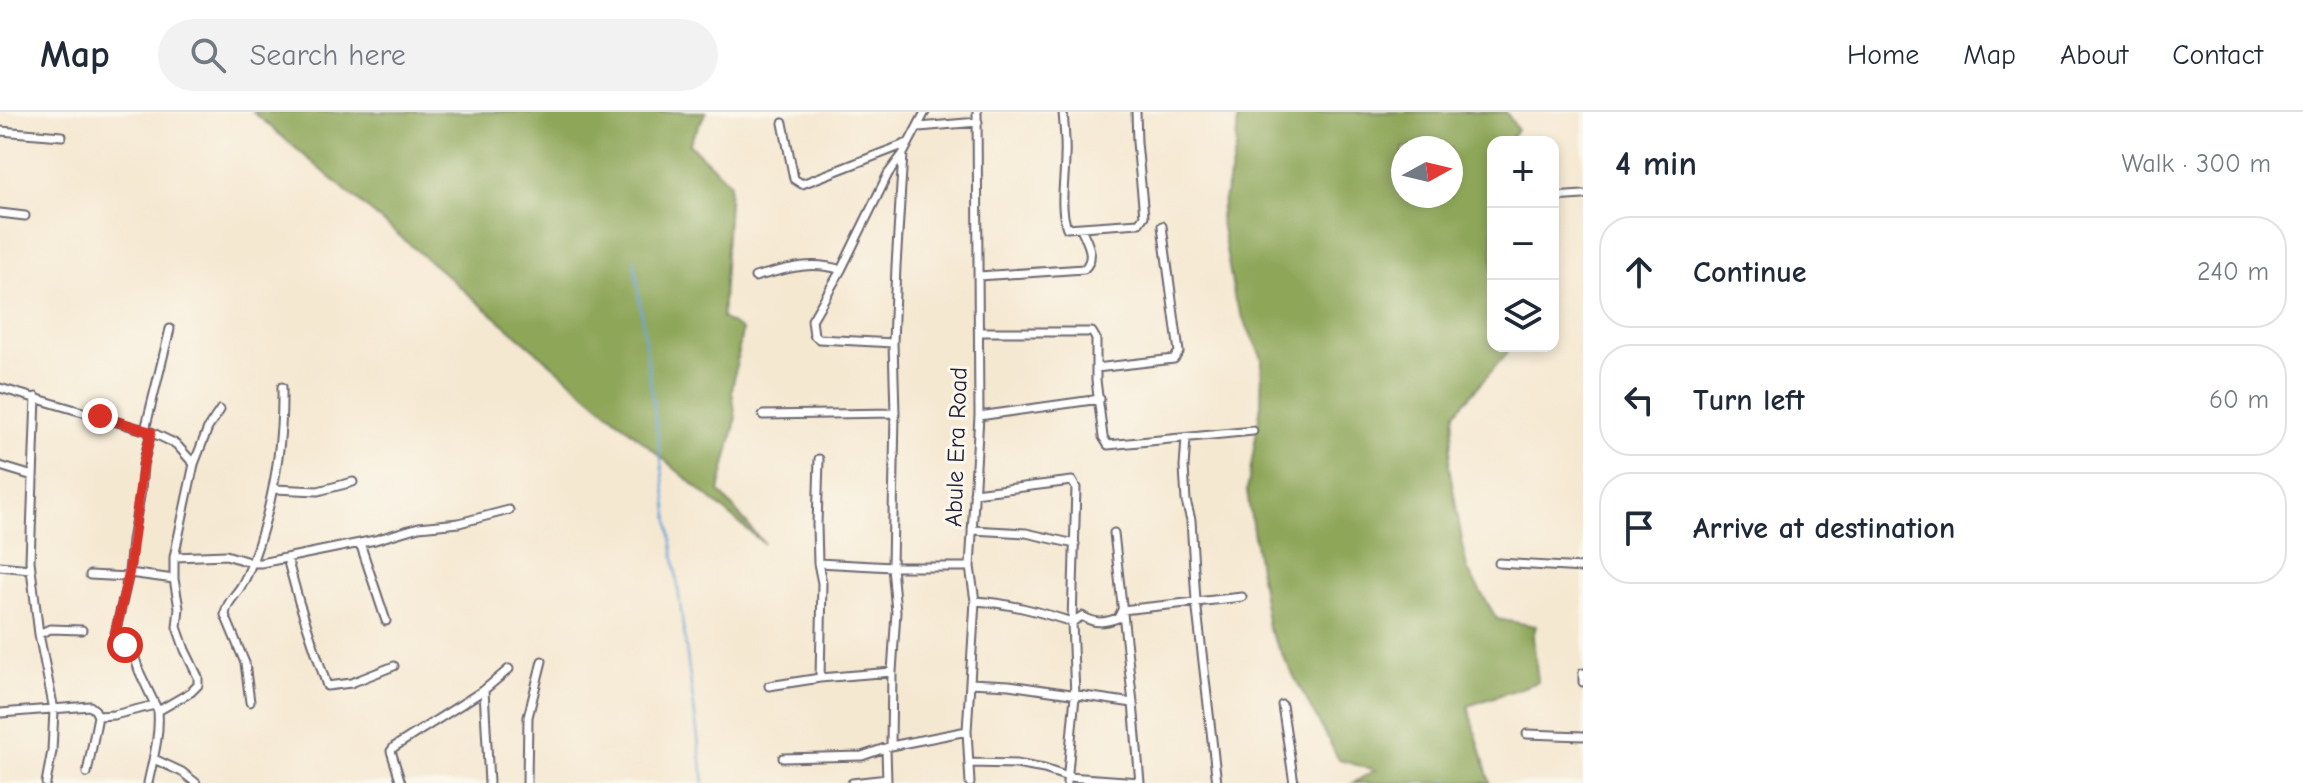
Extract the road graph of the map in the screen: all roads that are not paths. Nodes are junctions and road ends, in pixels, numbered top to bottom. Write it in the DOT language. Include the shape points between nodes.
graph roads {
  1 [pos="925,112"];
  2 [pos="977,112"];
  3 [pos="1063,112"];
  4 [pos="1136,112"];
  5 [pos="978,122"];
  6 [pos="783,123"];
  7 [pos="919,127"];
  8 [pos="0,131"];
  9 [pos="62,136"];
  10 [pos="910,142"];
  11 [pos="903,154"];
  12 [pos="1583,195"];
  13 [pos="1559,197"];
  14 [pos="0,213"];
  15 [pos="25,216"];
  16 [pos="1162,226"];
  17 [pos="1081,228"];
  18 [pos="841,270"];
  19 [pos="979,276"];
  20 [pos="755,277"];
  21 [pos="170,329"];
  22 [pos="979,332"];
  23 [pos="893,343"];
  24 [pos="1096,368"];
  25 [pos="282,387"];
  26 [pos="0,388"];
  27 [pos="36,397"];
  28 [pos="1100,399"];
  29 [pos="220,410"];
  30 [pos="895,413"];
  31 [pos="763,415"];
  32 [pos="979,416"];
  33 [pos="148,431"];
  34 [pos="1253,431"];
  35 [pos="1186,438"];
  36 [pos="819,459"];
  37 [pos="194,464"];
  38 [pos="0,466"];
  39 [pos="33,476"];
  40 [pos="353,482"];
  41 [pos="274,489"];
  42 [pos="974,493"];
  43 [pos="509,510"];
  44 [pos="972,530"];
  45 [pos="1114,533"];
  46 [pos="360,543"];
  47 [pos="1075,544"];
  48 [pos="174,557"];
  49 [pos="287,558"];
  50 [pos="252,563"];
  51 [pos="818,563"];
  52 [pos="1499,563"];
  53 [pos="0,566"];
  54 [pos="892,567"];
  55 [pos="970,567"];
  56 [pos="1583,568"];
  57 [pos="30,569"];
  58 [pos="90,575"];
  59 [pos="128,575"];
  60 [pos="174,579"];
  61 [pos="1242,597"];
  62 [pos="975,601"];
  63 [pos="1196,601"];
  64 [pos="1122,610"];
  65 [pos="386,621"];
  66 [pos="1072,622"];
  67 [pos="82,630"];
  68 [pos="39,634"];
  69 [pos="542,661"];
  70 [pos="394,666"];
  71 [pos="509,669"];
  72 [pos="892,672"];
  73 [pos="1583,673"];
  74 [pos="820,678"];
  75 [pos="1583,682"];
  76 [pos="970,683"];
  77 [pos="769,686"];
  78 [pos="484,690"];
  79 [pos="1075,696"];
  80 [pos="250,702"];
  81 [pos="1133,703"];
  82 [pos="1282,705"];
  83 [pos="156,708"];
  84 [pos="54,710"];
  85 [pos="1,713"];
  86 [pos="98,716"];
  87 [pos="967,731"];
  88 [pos="1527,734"];
  89 [pos="1583,736"];
  90 [pos="889,748"];
  91 [pos="783,758"];
  92 [pos="154,759"];
  93 [pos="970,763"];
  94 [pos="87,773"];
  95 [pos="1068,780"];
  96 [pos="887,781"];
  97 [pos="1140,782"];
  98 [pos="46,783"];
  99 [pos="148,783"];
  100 [pos="196,783"];
  101 [pos="401,783"];
  102 [pos="489,783"];
  103 [pos="527,783"];
  104 [pos="852,783"];
  105 [pos="970,783"];
  106 [pos="1217,783"];
  107 [pos="1294,783"];
  1 -- 7 [label="street"];
  2 -- 5 [label="street, Abule Era Road"];
  3 -- 17 [label="street" via="1065,225"];
  4 -- 17 [label="street" via="1144,216 1139,223"];
  5 -- 7 [label="street"];
  5 -- 19 [label="street, Abule Era Road"];
  6 -- 10 [label="street" via="794,179 802,184"];
  7 -- 10 [label="street"];
  8 -- 9 [label="street"];
  10 -- 11 [label="street"];
  11 -- 18 [label="street"];
  11 -- 23 [label="street"];
  12 -- 13 [label="street"];
  14 -- 15 [label="street"];
  16 -- 24 [label="street" via="1179,352 1174,359"];
  17 -- 19 [label="street" via="1090,250 1084,269"];
  18 -- 20 [label="street" via="811,264"];
  18 -- 23 [label="street" via="812,320 814,335"];
  19 -- 22 [label="street, Abule Era Road"];
  21 -- 33 [label="street"];
  22 -- 24 [label="street" via="1092,332"];
  22 -- 32 [label="street, Abule Era Road"];
  23 -- 30 [label="street"];
  24 -- 28 [label="street"];
  25 -- 41 [label="street"];
  26 -- 27 [label="street"];
  27 -- 33 [label="street"];
  27 -- 39 [label="street"];
  28 -- 32 [label="street"];
  28 -- 35 [label="street" via="1108,445"];
  29 -- 37 [label="street"];
  30 -- 31 [label="street"];
  30 -- 54 [label="street"];
  32 -- 42 [label="street, Abule Era Road"];
  33 -- 37 [label="street" via="176,444"];
  33 -- 59 [label="street"];
  34 -- 35 [label="street"];
  35 -- 63 [label="street"];
  36 -- 51 [label="street"];
  37 -- 48 [label="street"];
  38 -- 39 [label="street"];
  39 -- 57 [label="street"];
  40 -- 41 [label="street" via="318,491"];
  41 -- 50 [label="street"];
  42 -- 44 [label="street, Abule Era Road"];
  42 -- 47 [label="street" via="1072,481"];
  43 -- 46 [label="street"];
  44 -- 47 [label="street" via="1026,533"];
  44 -- 55 [label="street, Abule Era Road"];
  45 -- 64 [label="street"];
  46 -- 49 [label="street"];
  46 -- 65 [label="street"];
  47 -- 66 [label="street"];
  48 -- 50 [label="street" via="226,555"];
  48 -- 60 [label="street"];
  49 -- 50 [label="street"];
  49 -- 70 [label="street" via="327,686 360,681"];
  50 -- 80 [label="street" via="225,610 245,663"];
  51 -- 54 [label="street"];
  51 -- 74 [label="street"];
  52 -- 56 [label="street"];
  53 -- 57 [label="street"];
  54 -- 55 [label="street"];
  54 -- 72 [label="street"];
  55 -- 62 [label="street, Abule Era Road"];
  57 -- 68 [label="street"];
  58 -- 59 [label="street"];
  59 -- 60 [label="street"];
  59 -- 83 [label="street" via="116,639 133,651"];
  60 -- 83 [label="street" via="177,627 198,685"];
  61 -- 63 [label="street"];
  62 -- 66 [label="street"];
  62 -- 76 [label="street, Abule Era Road"];
  63 -- 64 [label="street"];
  63 -- 106 [label="street"];
  64 -- 66 [label="street" via="1107,622 1082,616"];
  64 -- 81 [label="street"];
  66 -- 79 [label="street"];
  67 -- 68 [label="street"];
  68 -- 84 [label="street"];
  69 -- 103 [label="street" via="528,717"];
  71 -- 78 [label="street"];
  72 -- 74 [label="street"];
  72 -- 90 [label="street"];
  73 -- 75 [label="street"];
  74 -- 77 [label="street"];
  76 -- 79 [label="street"];
  76 -- 87 [label="street, Abule Era Road"];
  78 -- 101 [label="street" via="394,747"];
  78 -- 102 [label="street"];
  79 -- 81 [label="street"];
  79 -- 95 [label="street"];
  81 -- 97 [label="street"];
  82 -- 107 [label="street"];
  83 -- 86 [label="street"];
  83 -- 92 [label="street"];
  84 -- 85 [label="street"];
  84 -- 86 [label="street" via="90,706"];
  84 -- 98 [label="street"];
  86 -- 94 [label="street"];
  87 -- 90 [label="street"];
  87 -- 93 [label="street, Abule Era Road"];
  88 -- 89 [label="street"];
  90 -- 91 [label="street" via="862,756"];
  90 -- 96 [label="street"];
  92 -- 99 [label="street"];
  92 -- 100 [label="street"];
  93 -- 95 [label="street" via="1016,764"];
  93 -- 105 [label="street, Abule Era Road"];
  95 -- 97 [label="street"];
  96 -- 104 [label="street"];
}
